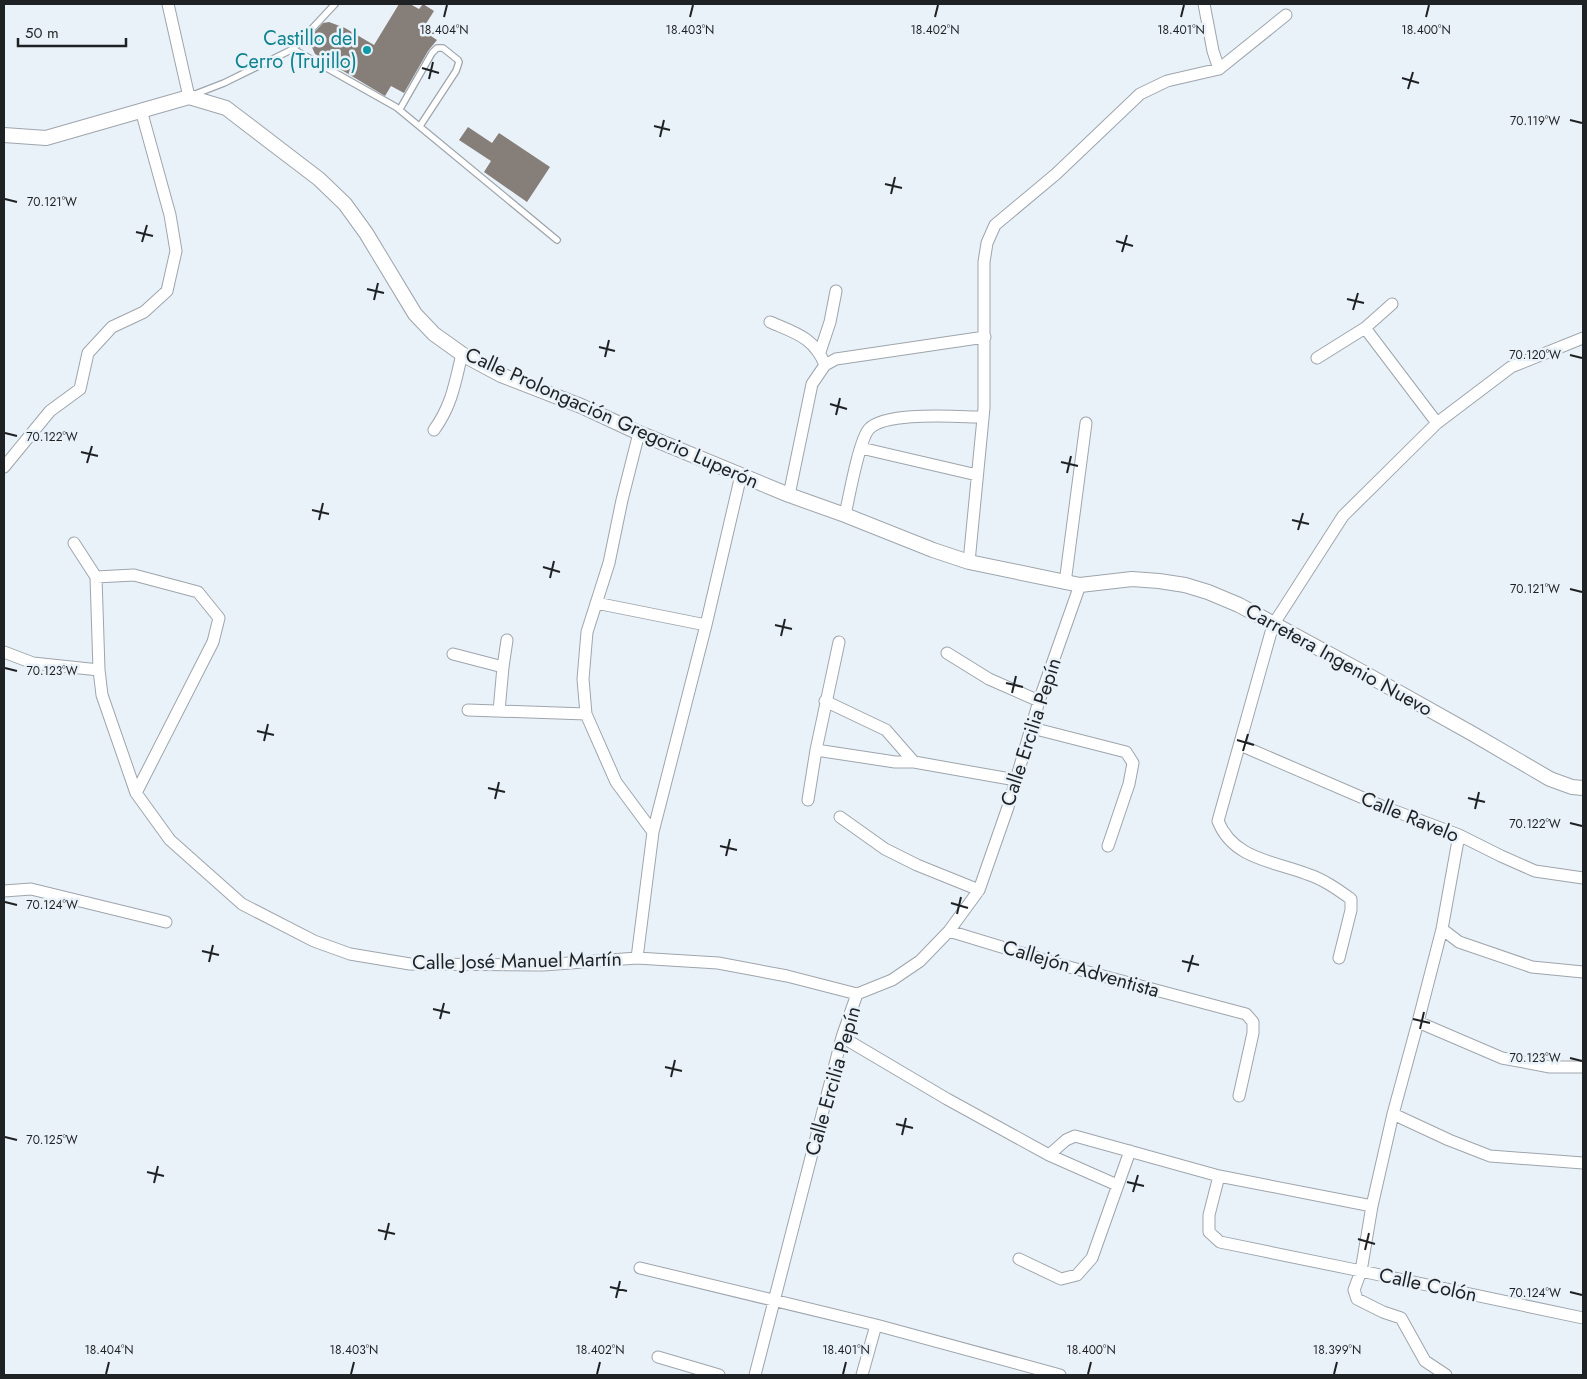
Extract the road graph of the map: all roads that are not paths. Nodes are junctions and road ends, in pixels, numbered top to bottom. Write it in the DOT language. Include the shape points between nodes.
graph roads {
  1 [pos="168,4"];
  2 [pos="335,4"];
  3 [pos="1204,4"];
  4 [pos="1286,15"];
  5 [pos="293,49"];
  6 [pos="1219,69"];
  7 [pos="189,97"];
  8 [pos="400,109"];
  9 [pos="141,110"];
  10 [pos="420,126"];
  11 [pos="4,135"];
  12 [pos="557,240"];
  13 [pos="836,291"];
  14 [pos="1392,304"];
  15 [pos="770,322"];
  16 [pos="1364,328"];
  17 [pos="985,337"];
  18 [pos="1583,338"];
  19 [pos="820,352"];
  20 [pos="462,354"];
  21 [pos="1317,358"];
  22 [pos="824,365"];
  23 [pos="983,417"];
  24 [pos="1086,423"];
  25 [pos="1437,423"];
  26 [pos="434,430"];
  27 [pos="639,433"];
  28 [pos="861,448"];
  29 [pos="4,467"];
  30 [pos="741,475"];
  31 [pos="977,475"];
  32 [pos="789,495"];
  33 [pos="845,515"];
  34 [pos="74,543"];
  35 [pos="969,562"];
  36 [pos="96,577"];
  37 [pos="1065,582"];
  38 [pos="1080,585"];
  39 [pos="596,603"];
  40 [pos="706,625"];
  41 [pos="1273,625"];
  42 [pos="507,640"];
  43 [pos="839,642"];
  44 [pos="4,652"];
  45 [pos="948,653"];
  46 [pos="453,654"];
  47 [pos="503,667"];
  48 [pos="99,670"];
  49 [pos="825,701"];
  50 [pos="1040,701"];
  51 [pos="468,710"];
  52 [pos="498,711"];
  53 [pos="586,714"];
  54 [pos="1032,728"];
  55 [pos="1240,744"];
  56 [pos="816,750"];
  57 [pos="914,762"];
  58 [pos="1016,780"];
  59 [pos="1583,788"];
  60 [pos="136,793"];
  61 [pos="808,800"];
  62 [pos="840,817"];
  63 [pos="653,832"];
  64 [pos="1459,836"];
  65 [pos="1108,846"];
  66 [pos="1583,878"];
  67 [pos="979,890"];
  68 [pos="4,891"];
  69 [pos="166,922"];
  70 [pos="1442,929"];
  71 [pos="949,931"];
  72 [pos="638,958"];
  73 [pos="1339,958"];
  74 [pos="1583,972"];
  75 [pos="858,994"];
  76 [pos="1418,1022"];
  77 [pos="842,1037"];
  78 [pos="1583,1067"];
  79 [pos="1239,1096"];
  80 [pos="1392,1114"];
  81 [pos="1130,1151"];
  82 [pos="1049,1155"];
  83 [pos="1583,1163"];
  84 [pos="1219,1176"];
  85 [pos="1117,1184"];
  86 [pos="1372,1206"];
  87 [pos="1019,1258"];
  88 [pos="640,1268"];
  89 [pos="1361,1270"];
  90 [pos="775,1301"];
  91 [pos="1583,1318"];
  92 [pos="876,1325"];
  93 [pos="658,1358"];
  94 [pos="718,1375"];
  95 [pos="755,1375"];
  96 [pos="862,1375"];
  97 [pos="1060,1375"];
  98 [pos="1446,1375"];
  1 -- 7 [label="street"];
  2 -- 5 [label="lane"];
  3 -- 6 [label="street"];
  4 -- 6 [label="street"];
  5 -- 7 [label="lane"];
  5 -- 8 [label="lane"];
  6 -- 17 [label="street" via="1167,81 1140,94 1056,174 996,225 987,243 984,262"];
  7 -- 9 [label="street"];
  7 -- 20 [label="street, Calle Prolongación Gregorio Luperón" via="226,108 319,179 345,204 366,233 415,314 434,334"];
  8 -- 10 [label="lane"];
  8 -- 10 [label="lane" via="437,48 443,48 458,60 456,71"];
  9 -- 11 [label="street" via="46,138"];
  9 -- 29 [label="street" via="170,215 176,251 167,291 144,312 112,327 88,353 80,389 50,411"];
  10 -- 12 [label="lane"];
  13 -- 19 [label="street"];
  14 -- 16 [label="street"];
  15 -- 19 [label="street" via="804,337"];
  16 -- 21 [label="street"];
  16 -- 25 [label="street"];
  17 -- 22 [label="street" via="836,359"];
  17 -- 23 [label="street"];
  18 -- 25 [label="street" via="1511,367"];
  19 -- 22 [label="street"];
  20 -- 26 [label="street" via="445,415"];
  20 -- 27 [label="street, Calle Prolongación Gregorio Luperón"];
  22 -- 32 [label="street" via="812,384"];
  23 -- 28 [label="street" via="897,417 869,429"];
  23 -- 31 [label="street"];
  24 -- 37 [label="street"];
  25 -- 41 [label="street" via="1343,516"];
  27 -- 30 [label="street, Calle Prolongación Gregorio Luperón"];
  27 -- 39 [label="street" via="609,563"];
  28 -- 31 [label="street"];
  28 -- 33 [label="street"];
  30 -- 32 [label="street, Calle Prolongación Gregorio Luperón"];
  30 -- 40 [label="street"];
  31 -- 35 [label="street"];
  32 -- 33 [label="street, Calle Prolongación Gregorio Luperón"];
  33 -- 35 [label="street, Calle Prolongación Gregorio Luperón"];
  34 -- 36 [label="street"];
  35 -- 37 [label="street, Calle Prolongación Gregorio Luperón"];
  36 -- 48 [label="street, Calle José Manuel Martín"];
  36 -- 60 [label="street" via="134,575 198,592 219,618 213,642"];
  37 -- 38 [label="street, Calle Prolongación Gregorio Luperón"];
  38 -- 41 [label="street, Carretera Ingenio Nuevo" via="1132,580 1185,585 1239,605"];
  38 -- 50 [label="street, Calle Ercilia Pepín"];
  39 -- 40 [label="street"];
  39 -- 53 [label="street" via="587,632 583,680"];
  40 -- 63 [label="street"];
  41 -- 55 [label="street"];
  41 -- 59 [label="street, Carretera Ingenio Nuevo" via="1473,734 1550,780"];
  42 -- 47 [label="street"];
  43 -- 49 [label="street"];
  44 -- 48 [label="street" via="33,663"];
  45 -- 50 [label="street" via="989,679"];
  46 -- 47 [label="street"];
  47 -- 52 [label="street"];
  48 -- 60 [label="street, Calle José Manuel Martín" via="102,695"];
  49 -- 56 [label="street"];
  49 -- 57 [label="street" via="886,730"];
  50 -- 54 [label="street, Calle Ercilia Pepín"];
  51 -- 52 [label="street"];
  52 -- 53 [label="street"];
  53 -- 63 [label="street" via="616,782"];
  54 -- 58 [label="street, Calle Ercilia Pepín"];
  54 -- 65 [label="street" via="1126,752 1133,763 1130,784"];
  55 -- 64 [label="street, Calle Ravelo"];
  55 -- 73 [label="street" via="1218,822 1223,834 1244,853 1309,874 1350,899 1351,910"];
  56 -- 57 [label="street"];
  56 -- 61 [label="street"];
  57 -- 58 [label="street"];
  58 -- 67 [label="street, Calle Ercilia Pepín"];
  60 -- 72 [label="street, Calle José Manuel Martín" via="170,840 242,904 314,941 350,954 410,964 543,965"];
  62 -- 67 [label="street" via="885,849"];
  63 -- 72 [label="street"];
  64 -- 66 [label="street, Calle Ravelo" via="1535,871"];
  64 -- 70 [label="street"];
  67 -- 71 [label="street, Calle Ercilia Pepín"];
  68 -- 69 [label="street" via="30,889"];
  70 -- 74 [label="street" via="1459,942 1532,967"];
  70 -- 76 [label="street"];
  71 -- 75 [label="street, Calle Ercilia Pepín" via="920,961 892,980"];
  71 -- 79 [label="street, Callejón Adventista" via="1054,963 1246,1014 1253,1022 1253,1033"];
  72 -- 75 [label="street, Calle José Manuel Martín" via="718,963"];
  75 -- 77 [label="street, Calle Ercilia Pepín"];
  76 -- 78 [label="street" via="1502,1058 1550,1066"];
  76 -- 80 [label="street"];
  77 -- 82 [label="street" via="947,1100"];
  77 -- 90 [label="street, Calle Ercilia Pepín"];
  80 -- 83 [label="street" via="1490,1156"];
  80 -- 86 [label="street"];
  81 -- 82 [label="street" via="1075,1136"];
  81 -- 84 [label="street"];
  81 -- 85 [label="street"];
  82 -- 85 [label="street"];
  84 -- 86 [label="street"];
  84 -- 89 [label="street, Calle Colón" via="1209,1215 1209,1232 1220,1242"];
  85 -- 87 [label="street" via="1092,1258 1077,1275 1061,1279"];
  86 -- 89 [label="street"];
  88 -- 90 [label="street"];
  89 -- 91 [label="street, Calle Colón"];
  89 -- 98 [label="street" via="1354,1290 1358,1299 1401,1318 1425,1361"];
  90 -- 92 [label="street"];
  90 -- 95 [label="street, Calle Ercilia Pepín"];
  92 -- 96 [label="street"];
  92 -- 97 [label="street"];
  93 -- 94 [label="street"];
}
